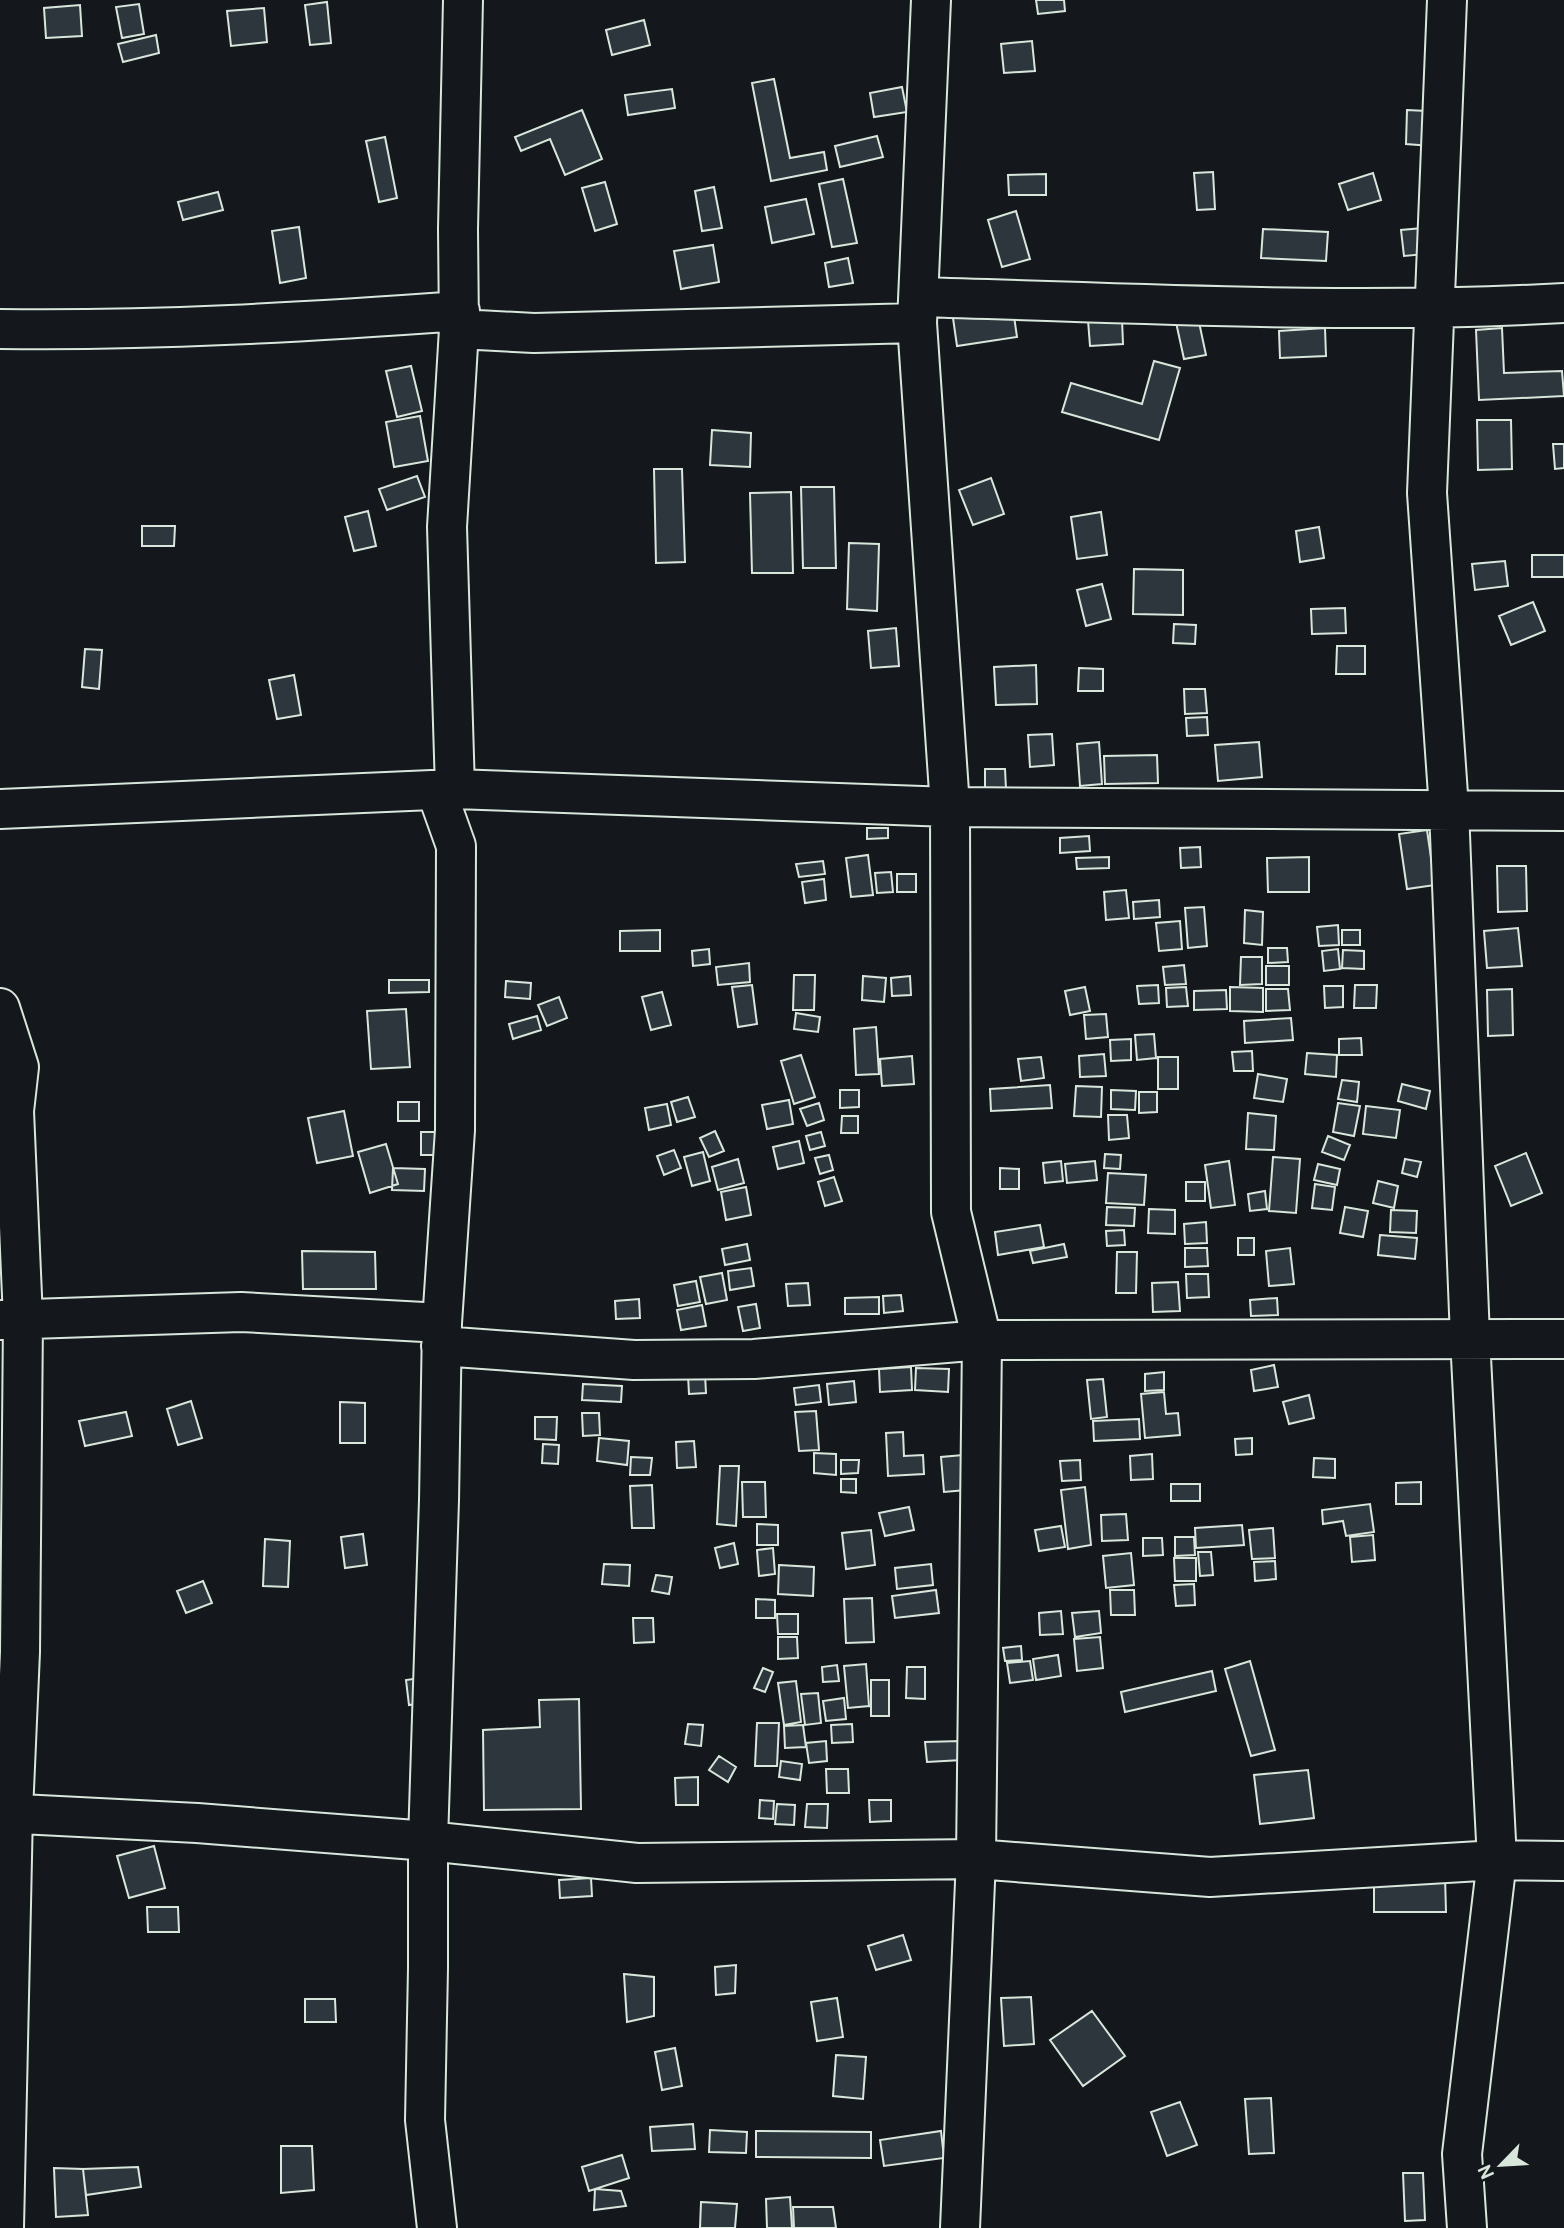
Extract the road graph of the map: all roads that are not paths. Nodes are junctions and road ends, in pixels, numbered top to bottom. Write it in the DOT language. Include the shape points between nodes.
graph roads {
  1 [pos="463,0"];
  2 [pos="931,0"];
  3 [pos="1447,0"];
  4 [pos="1564,303"];
  5 [pos="1435,306"];
  6 [pos="918,310"];
  7 [pos="460,320"];
  8 [pos="0,329"];
  9 [pos="446,790"];
  10 [pos="950,807"];
  11 [pos="0,809"];
  12 [pos="1449,809"];
  13 [pos="1564,811"];
  14 [pos="0,1008"];
  15 [pos="12,1320"];
  16 [pos="442,1335"];
  17 [pos="1470,1338"];
  18 [pos="1564,1339"];
  19 [pos="982,1340"];
  20 [pos="6,1812"];
  21 [pos="428,1841"];
  22 [pos="976,1858"];
  23 [pos="1497,1860"];
  24 [pos="1564,1861"];
  25 [pos="4,2228"];
  26 [pos="437,2228"];
  27 [pos="960,2228"];
  28 [pos="1467,2228"];
  1 -- 7 [label="street"];
  2 -- 6 [label="street"];
  3 -- 5 [label="street"];
  4 -- 5 [label="street"];
  5 -- 6 [label="street"];
  5 -- 12 [label="street" via="1427,493"];
  6 -- 7 [label="street" via="534,333"];
  6 -- 10 [label="street"];
  7 -- 8 [label="street"];
  7 -- 9 [label="street" via="447,527"];
  9 -- 10 [label="street"];
  9 -- 11 [label="street"];
  9 -- 16 [label="street" via="456,846 455,1130"];
  10 -- 12 [label="street"];
  10 -- 19 [label="street" via="951,1212"];
  12 -- 13 [label="street"];
  12 -- 17 [label="street"];
  14 -- 15 [label="street" via="19,1067 14,1111"];
  15 -- 16 [label="street" via="242,1312"];
  15 -- 20 [label="street" via="20,1652"];
  16 -- 19 [label="street" via="634,1360 727,1359"];
  16 -- 21 [label="street"];
  17 -- 18 [label="street"];
  17 -- 19 [label="street"];
  17 -- 23 [label="street"];
  19 -- 22 [label="street"];
  20 -- 21 [label="street"];
  20 -- 25 [label="street"];
  21 -- 22 [label="street" via="637,1864"];
  21 -- 26 [label="street" via="425,2120"];
  22 -- 23 [label="street" via="1210,1877"];
  22 -- 27 [label="street"];
  23 -- 24 [label="street"];
  23 -- 28 [label="street" via="1462,2154"];
}
